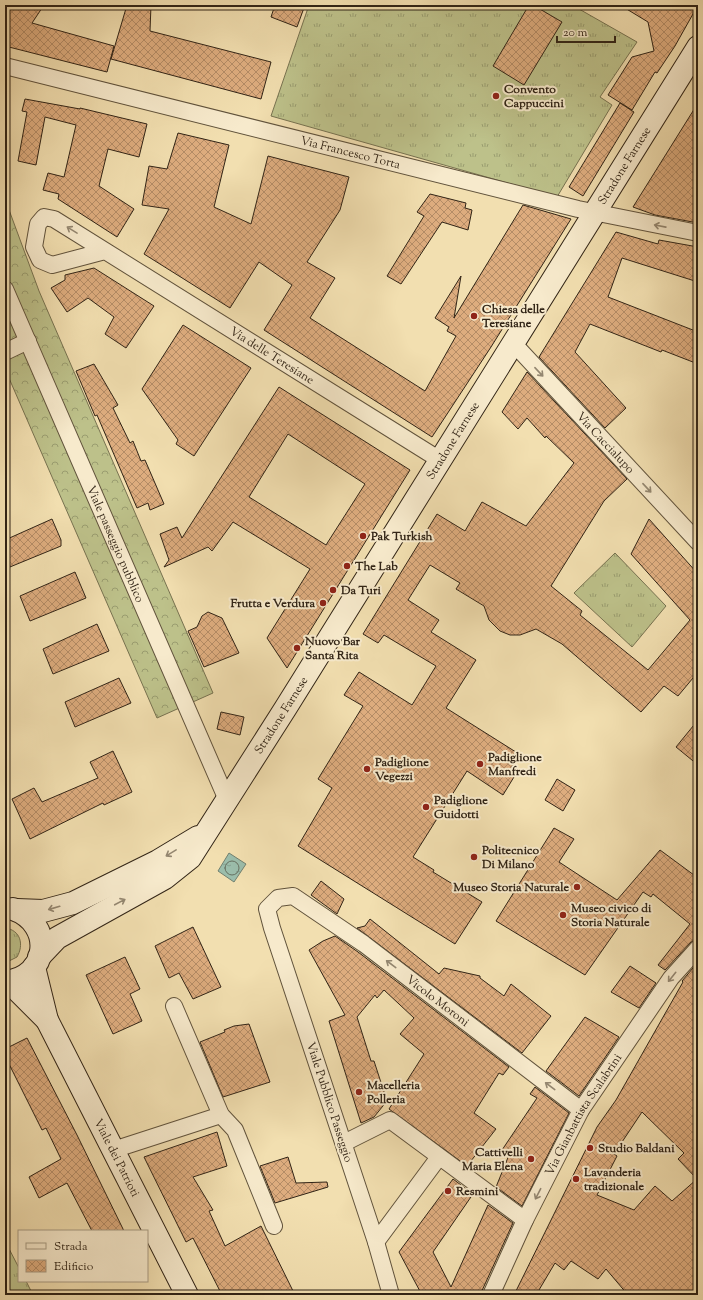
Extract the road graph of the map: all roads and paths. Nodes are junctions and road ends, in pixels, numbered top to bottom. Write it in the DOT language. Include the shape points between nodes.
graph roads {
  1 [pos="698,47"];
  2 [pos="8,66"];
  3 [pos="594,212"];
  4 [pos="698,233"];
  5 [pos="105,251"];
  6 [pos="5,289"];
  7 [pos="28,342"];
  8 [pos="513,343"];
  9 [pos="5,352"];
  10 [pos="440,460"];
  11 [pos="698,542"];
  12 [pos="226,800"];
  13 [pos="205,833"];
  14 [pos="8,908"];
  15 [pos="267,909"];
  16 [pos="698,948"];
  17 [pos="36,962"];
  18 [pos="6,981"];
  19 [pos="174,1006"];
  20 [pos="47,1020"];
  21 [pos="581,1110"];
  22 [pos="221,1115"];
  23 [pos="344,1143"];
  24 [pos="113,1150"];
  25 [pos="439,1157"];
  26 [pos="525,1220"];
  27 [pos="274,1226"];
  28 [pos="376,1242"];
  29 [pos="187,1295"];
  30 [pos="391,1295"];
  31 [pos="491,1295"];
  1 -- 3 [label="street, Stradone Farnese"];
  2 -- 3 [label="street, Via Francesco Torta"];
  4 -- 3 [label="street, Via Francesco Torta, one-way"];
  3 -- 8 [label="street, Stradone Farnese"];
  5 -- 10 [label="street, Via delle Teresiane"];
  6 -- 7 [label="street, Viale passeggio pubblico"];
  7 -- 9 [label="street"];
  7 -- 12 [label="street, Viale passeggio pubblico"];
  8 -- 10 [label="street, Stradone Farnese"];
  8 -- 11 [label="street, Via Caccialupo, one-way"];
  10 -- 12 [label="street, Stradone Farnese"];
  12 -- 13 [label="street, Stradone Farnese"];
  13 -- 14 [label="street, Stradone Farnese, one-way" via="158,861 73,903 43,911"];
  17 -- 13 [label="street, Stradone Farnese, one-way" via="56,938 165,878 190,858"];
  14 -- 17 [label="street, Viale dei Patrioti" via="33,920 39,930 42,942"];
  21 -- 15 [label="street, Vicolo Moroni, one-way" via="364,944 293,896 278,898"];
  15 -- 23 [label="street, Viale Pubblico Passeggio"];
  16 -- 21 [label="street, Via Gianbattista Scalabrini, one-way" via="670,978"];
  17 -- 18 [label="street, Stradone Farnese" via="27,974 16,980"];
  17 -- 20 [label="street, Viale dei Patrioti"];
  18 -- 20 [label="street, Viale dei Patrioti"];
  19 -- 22 [label="street"];
  20 -- 24 [label="street, Viale dei Patrioti"];
  21 -- 26 [label="street, Via Gianbattista Scalabrini, one-way"];
  22 -- 24 [label="street"];
  22 -- 27 [label="street" via="235,1130"];
  23 -- 25 [label="street" via="390,1120"];
  23 -- 28 [label="street, Viale Pubblico Passeggio"];
  24 -- 29 [label="street, Viale dei Patrioti"];
  25 -- 26 [label="street"];
  25 -- 28 [label="street"];
  26 -- 31 [label="street, Via Gianbattista Scalabrini"];
  28 -- 30 [label="street, Viale Pubblico Passeggio"];
}
